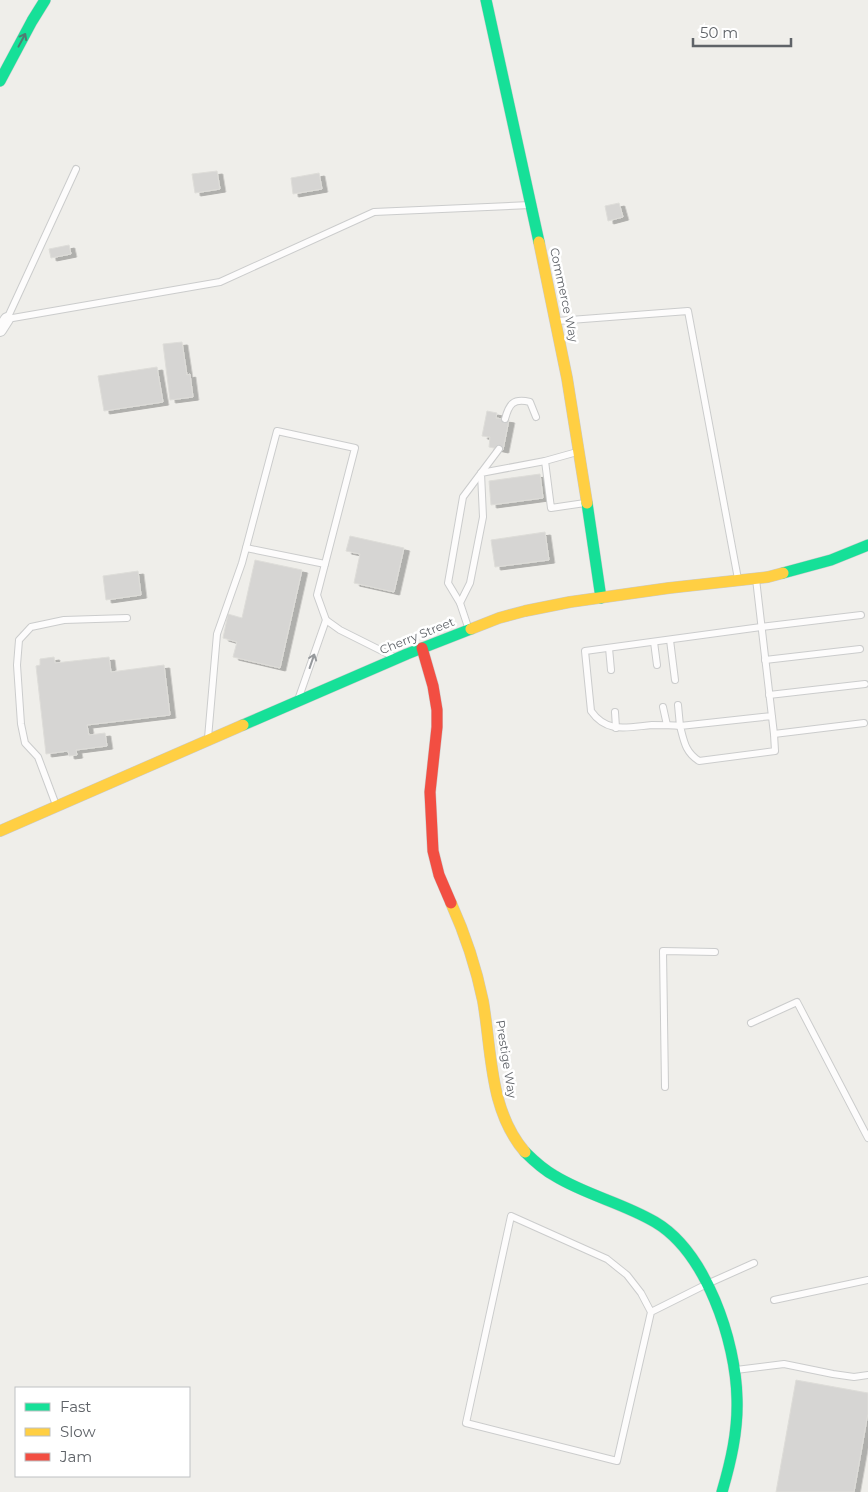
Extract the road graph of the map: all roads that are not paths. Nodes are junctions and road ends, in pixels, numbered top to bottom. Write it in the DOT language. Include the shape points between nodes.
graph roads {
  1 [pos="45,0"];
  2 [pos="486,0"];
  3 [pos="0,81"];
  4 [pos="76,169"];
  5 [pos="531,205"];
  6 [pos="555,321"];
  7 [pos="4,325"];
  8 [pos="536,417"];
  9 [pos="505,420"];
  10 [pos="499,449"];
  11 [pos="579,452"];
  12 [pos="545,461"];
  13 [pos="481,474"];
  14 [pos="586,502"];
  15 [pos="868,545"];
  16 [pos="246,548"];
  17 [pos="325,564"];
  18 [pos="756,578"];
  19 [pos="738,580"];
  20 [pos="600,598"];
  21 [pos="460,603"];
  22 [pos="861,615"];
  23 [pos="127,618"];
  24 [pos="326,620"];
  25 [pos="761,627"];
  26 [pos="469,629"];
  27 [pos="670,640"];
  28 [pos="654,642"];
  29 [pos="422,648"];
  30 [pos="608,648"];
  31 [pos="860,649"];
  32 [pos="398,659"];
  33 [pos="765,660"];
  34 [pos="657,665"];
  35 [pos="611,670"];
  36 [pos="675,680"];
  37 [pos="865,684"];
  38 [pos="769,695"];
  39 [pos="297,702"];
  40 [pos="678,705"];
  41 [pos="663,707"];
  42 [pos="615,712"];
  43 [pos="772,716"];
  44 [pos="864,723"];
  45 [pos="667,725"];
  46 [pos="680,726"];
  47 [pos="616,728"];
  48 [pos="774,734"];
  49 [pos="208,741"];
  50 [pos="56,806"];
  51 [pos="0,831"];
  52 [pos="715,952"];
  53 [pos="751,1023"];
  54 [pos="665,1087"];
  55 [pos="868,1138"];
  56 [pos="754,1263"];
  57 [pos="868,1280"];
  58 [pos="707,1284"];
  59 [pos="774,1300"];
  60 [pos="651,1312"];
  61 [pos="736,1370"];
  62 [pos="868,1375"];
  63 [pos="722,1492"];
  3 -- 1 [label="main road, one-way"];
  2 -- 5 [label="main road, Commerce Way"];
  4 -- 7 [label="lane"];
  5 -- 6 [label="main road, Commerce Way"];
  5 -- 7 [label="lane" via="374,212 220,282"];
  6 -- 11 [label="main road, Commerce Way"];
  6 -- 19 [label="lane" via="688,311"];
  8 -- 9 [label="lane" via="530,402 521,400 514,401"];
  10 -- 13 [label="lane"];
  11 -- 12 [label="lane"];
  11 -- 14 [label="main road, Commerce Way"];
  12 -- 13 [label="lane"];
  12 -- 14 [label="lane" via="551,508"];
  13 -- 21 [label="lane" via="483,517 470,583"];
  13 -- 21 [label="lane" via="463,498 448,583"];
  14 -- 20 [label="main road, Commerce Way"];
  15 -- 18 [label="main road, Cherry Street" via="805,568"];
  16 -- 17 [label="lane"];
  16 -- 17 [label="lane" via="277,431 355,448"];
  16 -- 49 [label="lane" via="217,634"];
  17 -- 24 [label="lane" via="317,595"];
  18 -- 19 [label="main road, Cherry Street"];
  18 -- 25 [label="lane"];
  19 -- 20 [label="main road, Cherry Street"];
  20 -- 26 [label="main road, Cherry Street" via="525,611"];
  21 -- 26 [label="lane"];
  22 -- 25 [label="lane"];
  23 -- 50 [label="lane" via="64,620 31,628 19,640 17,665 21,724 26,743 38,757"];
  24 -- 32 [label="lane"];
  39 -- 24 [label="lane, one-way"];
  25 -- 27 [label="lane"];
  25 -- 33 [label="lane"];
  26 -- 29 [label="main road, Cherry Street"];
  27 -- 28 [label="lane"];
  27 -- 36 [label="lane"];
  28 -- 30 [label="lane"];
  28 -- 34 [label="lane"];
  29 -- 32 [label="main road, Cherry Street"];
  29 -- 58 [label="main road, Prestige Way" via="433,683 437,712 430,812 435,861 476,972 502,1116 518,1144 538,1166 568,1184 661,1225 688,1251"];
  30 -- 35 [label="lane"];
  30 -- 47 [label="lane" via="585,651 591,711 605,724"];
  31 -- 33 [label="lane"];
  32 -- 39 [label="main road, Cherry Street"];
  33 -- 38 [label="lane"];
  37 -- 38 [label="lane"];
  38 -- 43 [label="lane"];
  39 -- 49 [label="main road, Cherry Street"];
  40 -- 46 [label="lane"];
  41 -- 45 [label="lane"];
  42 -- 47 [label="lane"];
  43 -- 46 [label="lane"];
  43 -- 48 [label="lane"];
  44 -- 48 [label="lane"];
  45 -- 46 [label="lane"];
  45 -- 47 [label="lane"];
  46 -- 48 [label="lane" via="686,749 699,761 775,751"];
  49 -- 50 [label="main road, Cherry Street"];
  50 -- 51 [label="main road, Cherry Street"];
  52 -- 54 [label="lane" via="663,951"];
  53 -- 55 [label="lane" via="797,1002"];
  56 -- 58 [label="lane"];
  57 -- 59 [label="lane"];
  58 -- 60 [label="lane"];
  58 -- 61 [label="main road, Prestige Way" via="724,1324"];
  60 -- 60 [label="lane" via="627,1275 607,1259 511,1216 466,1423 618,1461"];
  61 -- 62 [label="lane" via="784,1364 854,1377"];
  61 -- 63 [label="main road, Prestige Way" via="738,1415"];
}
